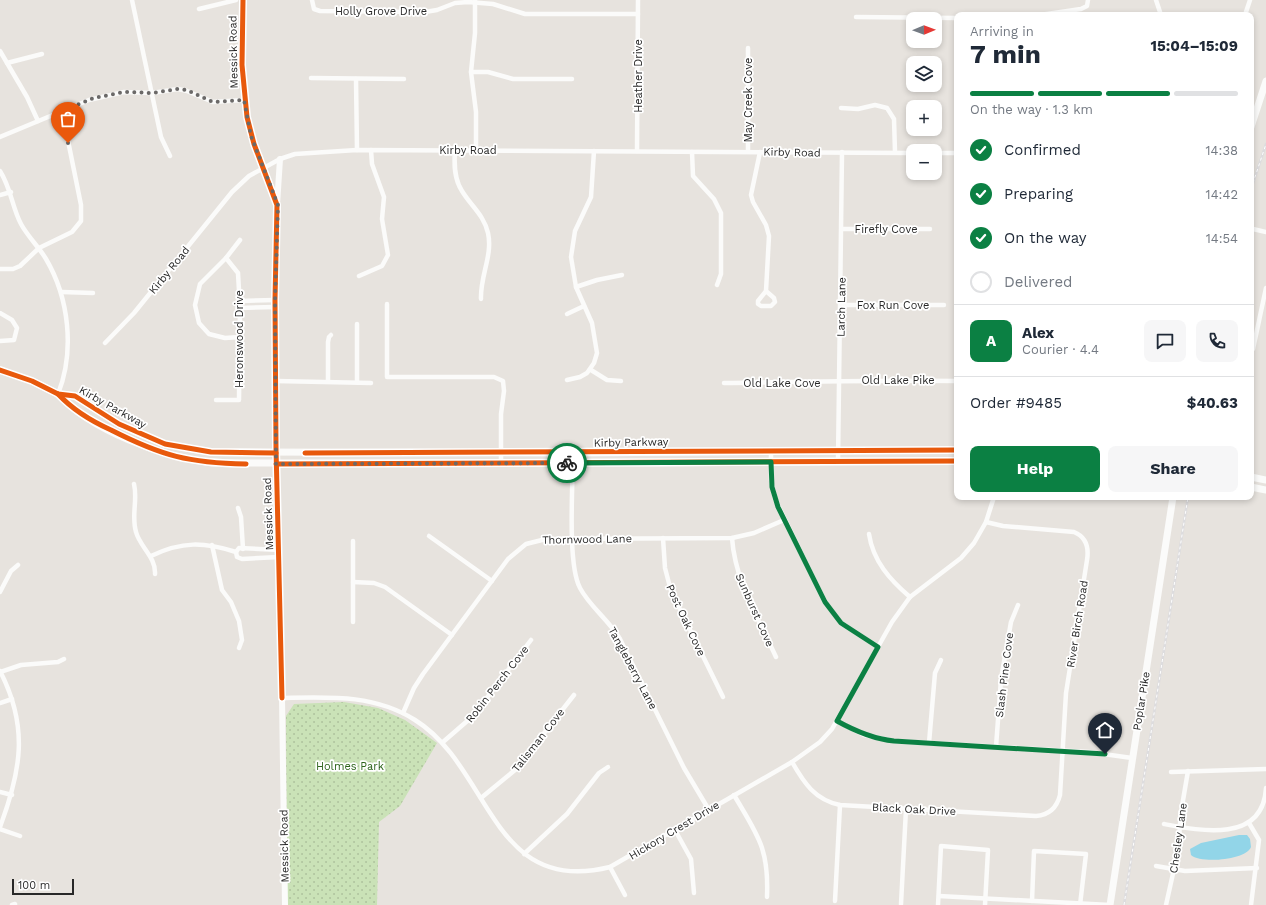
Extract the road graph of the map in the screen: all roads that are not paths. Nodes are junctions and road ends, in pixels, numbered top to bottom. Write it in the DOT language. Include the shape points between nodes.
graph roads {
  1 [pos="132,0"];
  2 [pos="236,0"];
  3 [pos="243,0"];
  4 [pos="312,0"];
  5 [pos="638,0"];
  6 [pos="1088,0"];
  7 [pos="1156,0"];
  8 [pos="1250,0"];
  9 [pos="475,1"];
  10 [pos="199,9"];
  11 [pos="1062,12"];
  12 [pos="1160,12"];
  13 [pos="1246,12"];
  14 [pos="638,14"];
  15 [pos="856,17"];
  16 [pos="954,18"];
  17 [pos="748,48"];
  18 [pos="0,51"];
  19 [pos="42,54"];
  20 [pos="7,63"];
  21 [pos="471,72"];
  22 [pos="311,78"];
  23 [pos="356,79"];
  24 [pos="404,79"];
  25 [pos="572,79"];
  26 [pos="1266,81"];
  27 [pos="152,93"];
  28 [pos="244,100"];
  29 [pos="841,108"];
  30 [pos="62,111"];
  31 [pos="1254,118"];
  32 [pos="38,121"];
  33 [pos="0,136"];
  34 [pos="357,150"];
  35 [pos="371,150"];
  36 [pos="455,150"];
  37 [pos="476,150"];
  38 [pos="594,151"];
  39 [pos="637,151"];
  40 [pos="748,151"];
  41 [pos="692,152"];
  42 [pos="760,152"];
  43 [pos="842,152"];
  44 [pos="895,152"];
  45 [pos="906,153"];
  46 [pos="942,153"];
  47 [pos="954,153"];
  48 [pos="170,156"];
  49 [pos="280,159"];
  50 [pos="263,167"];
  51 [pos="0,171"];
  52 [pos="11,192"];
  53 [pos="0,194"];
  54 [pos="278,205"];
  55 [pos="842,229"];
  56 [pos="930,229"];
  57 [pos="1254,229"];
  58 [pos="1266,232"];
  59 [pos="240,240"];
  60 [pos="39,248"];
  61 [pos="226,258"];
  62 [pos="0,269"];
  63 [pos="622,275"];
  64 [pos="360,276"];
  65 [pos="717,285"];
  66 [pos="576,286"];
  67 [pos="1266,288"];
  68 [pos="766,291"];
  69 [pos="62,292"];
  70 [pos="94,293"];
  71 [pos="481,299"];
  72 [pos="240,301"];
  73 [pos="275,304"];
  74 [pos="387,304"];
  75 [pos="841,305"];
  76 [pos="944,305"];
  77 [pos="584,306"];
  78 [pos="240,308"];
  79 [pos="0,313"];
  80 [pos="567,314"];
  81 [pos="1261,319"];
  82 [pos="1266,323"];
  83 [pos="357,324"];
  84 [pos="331,335"];
  85 [pos="240,337"];
  86 [pos="0,341"];
  87 [pos="105,343"];
  88 [pos="1254,345"];
  89 [pos="0,370"];
  90 [pos="591,370"];
  91 [pos="567,380"];
  92 [pos="276,381"];
  93 [pos="328,381"];
  94 [pos="622,381"];
  95 [pos="954,381"];
  96 [pos="357,382"];
  97 [pos="840,382"];
  98 [pos="371,383"];
  99 [pos="724,383"];
  100 [pos="58,394"];
  101 [pos="216,400"];
  102 [pos="838,450"];
  103 [pos="954,450"];
  104 [pos="770,451"];
  105 [pos="276,453"];
  106 [pos="502,453"];
  107 [pos="573,453"];
  108 [pos="954,461"];
  109 [pos="771,462"];
  110 [pos="838,462"];
  111 [pos="501,463"];
  112 [pos="573,463"];
  113 [pos="276,464"];
  114 [pos="1254,478"];
  115 [pos="1266,480"];
  116 [pos="134,484"];
  117 [pos="1254,488"];
  118 [pos="1266,490"];
  119 [pos="993,500"];
  120 [pos="1173,500"];
  121 [pos="238,508"];
  122 [pos="784,520"];
  123 [pos="986,522"];
  124 [pos="870,534"];
  125 [pos="429,536"];
  126 [pos="573,538"];
  127 [pos="663,538"];
  128 [pos="732,538"];
  129 [pos="352,540"];
  130 [pos="212,545"];
  131 [pos="243,549"];
  132 [pos="278,550"];
  133 [pos="236,552"];
  134 [pos="151,556"];
  135 [pos="279,557"];
  136 [pos="18,565"];
  137 [pos="155,574"];
  138 [pos="492,581"];
  139 [pos="353,582"];
  140 [pos="0,592"];
  141 [pos="910,597"];
  142 [pos="1018,605"];
  143 [pos="353,622"];
  144 [pos="452,635"];
  145 [pos="531,640"];
  146 [pos="878,647"];
  147 [pos="239,648"];
  148 [pos="776,658"];
  149 [pos="64,659"];
  150 [pos="941,660"];
  151 [pos="0,672"];
  152 [pos="574,695"];
  153 [pos="723,697"];
  154 [pos="282,698"];
  155 [pos="12,699"];
  156 [pos="0,703"];
  157 [pos="403,713"];
  158 [pos="837,721"];
  159 [pos="443,742"];
  160 [pos="929,743"];
  161 [pos="996,747"];
  162 [pos="1062,750"];
  163 [pos="1132,758"];
  164 [pos="792,762"];
  165 [pos="608,767"];
  166 [pos="1266,769"];
  167 [pos="1188,771"];
  168 [pos="1171,772"];
  169 [pos="1266,788"];
  170 [pos="0,792"];
  171 [pos="12,795"];
  172 [pos="734,795"];
  173 [pos="481,798"];
  174 [pos="840,805"];
  175 [pos="1054,808"];
  176 [pos="906,809"];
  177 [pos="708,810"];
  178 [pos="1249,823"];
  179 [pos="1164,824"];
  180 [pos="1180,827"];
  181 [pos="0,828"];
  182 [pos="675,830"];
  183 [pos="20,836"];
  184 [pos="524,854"];
  185 [pos="1156,866"];
  186 [pos="610,868"];
  187 [pos="1257,868"];
  188 [pos="1175,869"];
  189 [pos="694,893"];
  190 [pos="625,895"];
  191 [pos="939,896"];
  192 [pos="767,897"];
  193 [pos="986,899"];
  194 [pos="835,901"];
  195 [pos="1029,902"];
  196 [pos="901,904"];
  197 [pos="1080,904"];
  198 [pos="285,905"];
  199 [pos="938,905"];
  200 [pos="985,905"];
  201 [pos="1110,905"];
  202 [pos="1166,905"];
  203 [pos="1251,905"];
  1 -- 27 [label="street"];
  2 -- 10 [label="street"];
  3 -- 28 [label="street, Messick Road"];
  4 -- 9 [label="street, Holly Grove Drive" via="314,9 322,11 426,12 459,2"];
  5 -- 14 [label="street, Heather Drive"];
  6 -- 11 [label="street" via="1087,6"];
  7 -- 12 [label="street"];
  8 -- 13 [label="street"];
  9 -- 14 [label="street, Holly Grove Drive" via="525,14"];
  9 -- 21 [label="street"];
  14 -- 39 [label="street, Heather Drive"];
  15 -- 16 [label="street"];
  17 -- 40 [label="street, May Creek Cove"];
  18 -- 20 [label="street"];
  19 -- 20 [label="street"];
  20 -- 32 [label="street" via="28,97"];
  21 -- 25 [label="street" via="488,72 513,79"];
  21 -- 37 [label="street" via="476,112"];
  22 -- 23 [label="street"];
  23 -- 24 [label="street"];
  23 -- 34 [label="street"];
  26 -- 31 [label="main road"];
  27 -- 28 [label="street" via="178,89 187,90 213,102"];
  27 -- 30 [label="street" via="127,92 107,95"];
  27 -- 48 [label="street" via="162,142"];
  28 -- 50 [label="street, Messick Road" via="251,136"];
  29 -- 44 [label="street" via="858,109 875,105 887,108 894,119"];
  30 -- 32 [label="street"];
  30 -- 60 [label="street" via="82,218 72,232"];
  32 -- 33 [label="street"];
  34 -- 35 [label="street, Kirby Road"];
  34 -- 49 [label="street, Kirby Road" via="295,154"];
  35 -- 36 [label="street, Kirby Road"];
  35 -- 64 [label="street" via="372,164 384,198 382,219 388,254 382,266"];
  36 -- 37 [label="street, Kirby Road"];
  36 -- 71 [label="street" via="455,172 459,185 480,214 488,234 489,249 482,278"];
  37 -- 38 [label="street, Kirby Road"];
  38 -- 39 [label="street, Kirby Road"];
  38 -- 66 [label="street" via="591,197 576,226 572,244"];
  39 -- 41 [label="street, Kirby Road"];
  40 -- 41 [label="street, Kirby Road"];
  40 -- 42 [label="street, Kirby Road"];
  41 -- 65 [label="street" via="694,176 718,204 721,213 721,270"];
  42 -- 43 [label="street, Kirby Road"];
  42 -- 68 [label="street" via="751,194 769,236"];
  43 -- 44 [label="street, Kirby Road"];
  43 -- 55 [label="street, Larch Lane"];
  44 -- 45 [label="street, Kirby Road"];
  46 -- 47 [label="street"];
  49 -- 50 [label="street, Kirby Road"];
  49 -- 54 [label="street"];
  50 -- 54 [label="street, Messick Road"];
  50 -- 87 [label="street, Kirby Road" via="237,186 134,313"];
  51 -- 52 [label="street"];
  52 -- 53 [label="street"];
  52 -- 60 [label="street" via="21,224"];
  54 -- 73 [label="street, Messick Road"];
  55 -- 56 [label="street, Firefly Cove"];
  55 -- 75 [label="street, Larch Lane"];
  57 -- 58 [label="street"];
  59 -- 61 [label="street"];
  60 -- 62 [label="street" via="18,267"];
  60 -- 69 [label="street"];
  61 -- 72 [label="street, Heronswood Drive" via="238,273"];
  61 -- 85 [label="street" via="197,290 198,323 209,334 225,338"];
  63 -- 66 [label="street"];
  66 -- 77 [label="street"];
  67 -- 81 [label="street"];
  69 -- 70 [label="street"];
  69 -- 100 [label="street" via="66,313 67,363"];
  72 -- 73 [label="street"];
  72 -- 78 [label="street, Heronswood Drive"];
  73 -- 78 [label="street"];
  73 -- 92 [label="street, Messick Road"];
  74 -- 106 [label="street" via="387,377 502,379"];
  75 -- 76 [label="street, Fox Run Cove"];
  75 -- 97 [label="street, Larch Lane"];
  77 -- 80 [label="street"];
  77 -- 90 [label="street" via="592,323 596,341 596,357"];
  78 -- 85 [label="street, Heronswood Drive"];
  79 -- 86 [label="street" via="12,320 17,328 14,340"];
  81 -- 82 [label="street"];
  81 -- 88 [label="street"];
  83 -- 96 [label="street"];
  84 -- 93 [label="street" via="328,342"];
  85 -- 101 [label="street, Heronswood Drive" via="239,400"];
  89 -- 100 [label="main road, Kirby Parkway" via="32,381"];
  90 -- 91 [label="street" via="580,377"];
  90 -- 94 [label="street" via="607,380"];
  92 -- 93 [label="street"];
  92 -- 105 [label="street, Messick Road"];
  93 -- 96 [label="street"];
  95 -- 97 [label="street, Old Lake Pike"];
  96 -- 98 [label="street"];
  97 -- 99 [label="street, Old Lake Cove"];
  97 -- 102 [label="street, Larch Lane"];
  100 -- 105 [label="main road, Kirby Parkway" via="74,396 119,424 165,444 211,452"];
  100 -- 113 [label="main road, Kirby Parkway" via="69,406 102,426 144,447 168,455 212,463"];
  102 -- 103 [label="main road, Kirby Parkway"];
  102 -- 104 [label="main road, Kirby Parkway"];
  102 -- 110 [label="street, Larch Lane"];
  104 -- 107 [label="main road, Kirby Parkway"];
  104 -- 109 [label="street"];
  105 -- 106 [label="main road, Kirby Parkway"];
  105 -- 113 [label="street, Messick Road"];
  106 -- 107 [label="main road, Kirby Parkway"];
  106 -- 111 [label="street"];
  107 -- 112 [label="street, Tangleberry Lane"];
  108 -- 110 [label="main road, Kirby Parkway"];
  109 -- 110 [label="main road, Kirby Parkway"];
  109 -- 112 [label="main road, Kirby Parkway"];
  109 -- 122 [label="street" via="773,493"];
  111 -- 112 [label="main road, Kirby Parkway"];
  111 -- 113 [label="main road, Kirby Parkway"];
  112 -- 126 [label="street, Tangleberry Lane"];
  113 -- 132 [label="street, Messick Road"];
  114 -- 115 [label="main road"];
  116 -- 134 [label="street" via="136,491 133,517 136,533 142,547"];
  117 -- 118 [label="main road"];
  119 -- 123 [label="street, Hickory Crest Drive"];
  120 -- 163 [label="main road, Poplar Pike"];
  121 -- 131 [label="street"];
  122 -- 128 [label="street, Thornwood Lane" via="754,533"];
  122 -- 146 [label="street" via="833,616 849,630"];
  123 -- 141 [label="street, Hickory Crest Drive" via="964,555"];
  123 -- 162 [label="street, River Birch Road" via="1003,526 1069,531 1078,534 1086,545 1088,556 1065,703"];
  124 -- 141 [label="street" via="873,550 880,564"];
  125 -- 138 [label="street"];
  126 -- 127 [label="street, Thornwood Lane"];
  126 -- 138 [label="street, Thornwood Lane" via="541,539 526,544 513,554"];
  126 -- 177 [label="street, Tangleberry Lane" via="574,567 579,587 620,638 684,768"];
  127 -- 128 [label="street, Thornwood Lane"];
  127 -- 153 [label="street, Post Oak Cove" via="665,568 671,591"];
  128 -- 148 [label="street, Sunburst Cove" via="734,562 739,578"];
  129 -- 139 [label="street"];
  130 -- 133 [label="street"];
  130 -- 134 [label="street" via="184,544"];
  130 -- 147 [label="street" via="222,590 232,602 239,621 242,640"];
  131 -- 132 [label="street"];
  131 -- 133 [label="street" via="239,548"];
  132 -- 135 [label="street, Messick Road"];
  133 -- 135 [label="street" via="237,558 242,559"];
  134 -- 137 [label="street"];
  135 -- 154 [label="street, Messick Road"];
  136 -- 140 [label="street" via="11,571"];
  138 -- 144 [label="street, Thornwood Lane"];
  139 -- 143 [label="street"];
  139 -- 144 [label="street" via="374,583 385,587"];
  141 -- 146 [label="street, Hickory Crest Drive"];
  142 -- 161 [label="street, Slash Pine Cove" via="1011,622 1001,679"];
  144 -- 157 [label="street, Thornwood Lane" via="419,680"];
  145 -- 159 [label="street, Robin Perch Cove" via="476,713"];
  146 -- 158 [label="street, Hickory Crest Drive"];
  149 -- 151 [label="street" via="58,662 21,665"];
  150 -- 160 [label="street" via="934,680"];
  151 -- 155 [label="street"];
  152 -- 173 [label="street, Talisman Cove" via="515,770"];
  154 -- 157 [label="street, Hickory Crest Drive" via="351,698 373,702"];
  154 -- 198 [label="street, Messick Road"];
  155 -- 156 [label="street"];
  155 -- 171 [label="street" via="20,751"];
  157 -- 159 [label="street, Hickory Crest Drive" via="429,729"];
  158 -- 160 [label="street" via="879,739"];
  158 -- 164 [label="street, Hickory Crest Drive" via="820,742"];
  159 -- 173 [label="street, Hickory Crest Drive" via="464,769"];
  160 -- 161 [label="street"];
  161 -- 162 [label="street"];
  162 -- 163 [label="street"];
  162 -- 175 [label="street, River Birch Road" via="1060,795"];
  163 -- 201 [label="main road, Poplar Pike"];
  164 -- 172 [label="street, Hickory Crest Drive"];
  164 -- 174 [label="street, Black Oak Drive" via="812,792"];
  165 -- 184 [label="street" via="599,773 567,814"];
  166 -- 167 [label="street"];
  167 -- 168 [label="street"];
  167 -- 180 [label="street, Chesley Lane"];
  169 -- 178 [label="street" via="1264,806"];
  170 -- 171 [label="street"];
  171 -- 181 [label="street"];
  172 -- 177 [label="street, Hickory Crest Drive"];
  172 -- 192 [label="street" via="765,852"];
  173 -- 184 [label="street, Hickory Crest Drive" via="502,832"];
  174 -- 176 [label="street, Black Oak Drive"];
  174 -- 194 [label="street"];
  175 -- 176 [label="street, Black Oak Drive" via="1036,816"];
  176 -- 196 [label="street"];
  177 -- 182 [label="street, Hickory Crest Drive"];
  178 -- 180 [label="street" via="1239,827 1213,830"];
  178 -- 187 [label="street" via="1259,840"];
  179 -- 180 [label="street"];
  180 -- 188 [label="street, Chesley Lane"];
  181 -- 183 [label="street"];
  182 -- 186 [label="street, Hickory Crest Drive"];
  182 -- 189 [label="street" via="691,859"];
  184 -- 186 [label="street, Hickory Crest Drive" via="543,864 565,870 585,872"];
  185 -- 188 [label="street"];
  186 -- 190 [label="street"];
  187 -- 188 [label="street" via="1215,868 1195,871"];
  187 -- 203 [label="street"];
  188 -- 202 [label="street, Chesley Lane"];
  191 -- 193 [label="street"];
  191 -- 193 [label="street" via="941,846 988,850"];
  191 -- 199 [label="street"];
  193 -- 195 [label="street"];
  193 -- 200 [label="street"];
  195 -- 197 [label="street"];
  195 -- 197 [label="street" via="1034,851 1086,854"];
  197 -- 201 [label="street"];
}
